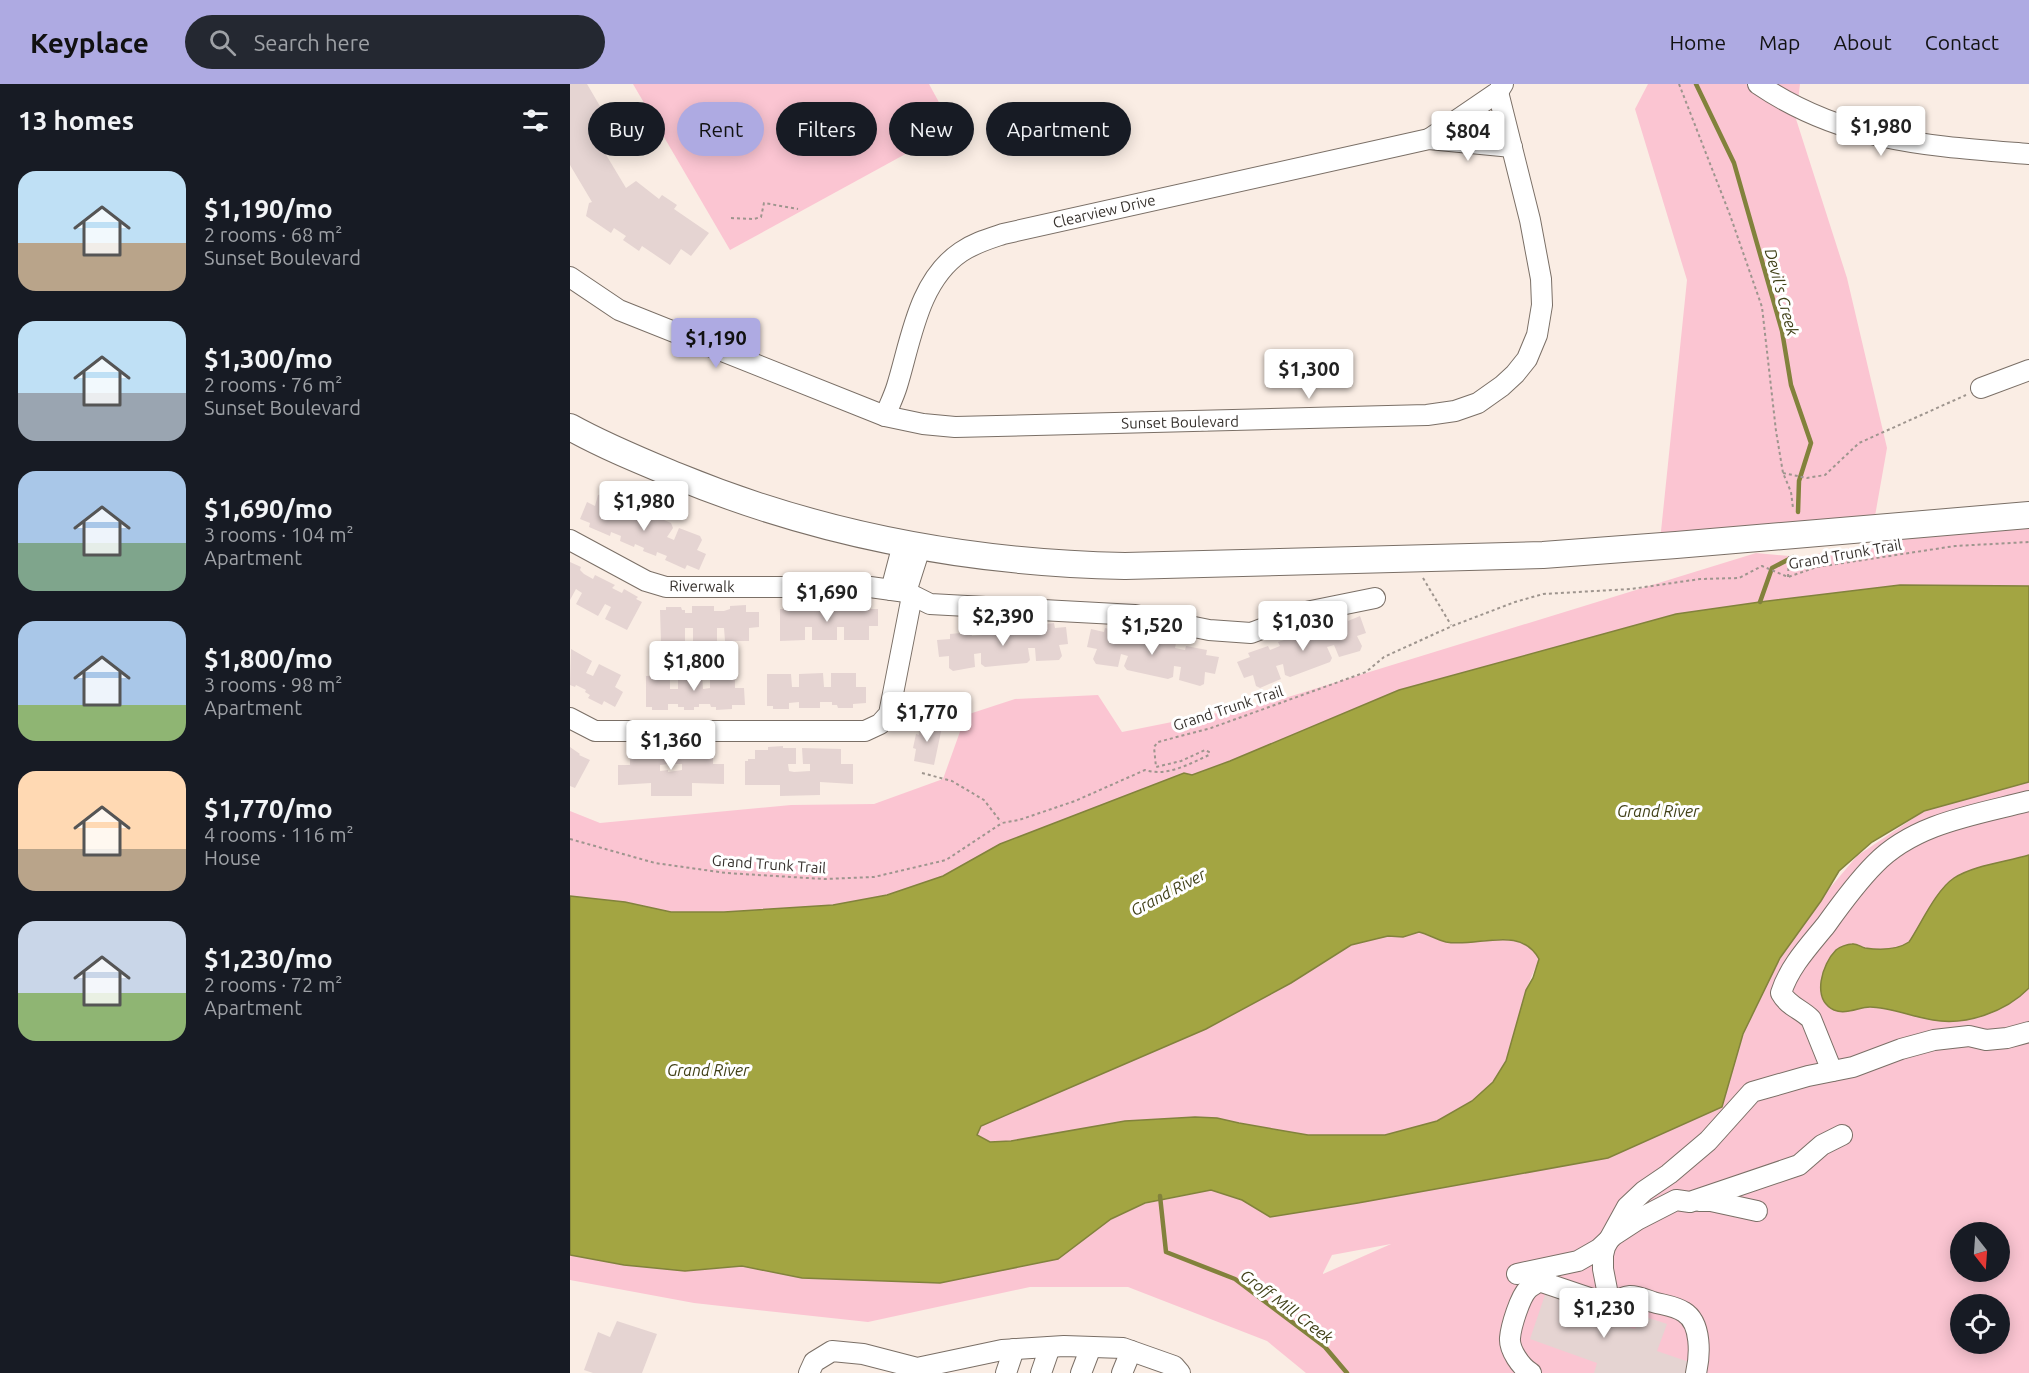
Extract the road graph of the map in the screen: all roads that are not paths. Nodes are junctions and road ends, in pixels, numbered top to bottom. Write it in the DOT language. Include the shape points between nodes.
graph roads {
  1 [pos="1758,84"];
  2 [pos="1500,88"];
  3 [pos="1429,139"];
  4 [pos="1512,147"];
  5 [pos="2029,154"];
  6 [pos="570,277"];
  7 [pos="2029,370"];
  8 [pos="1981,388"];
  9 [pos="885,416"];
  10 [pos="570,427"];
  11 [pos="2029,515"];
  12 [pos="570,540"];
  13 [pos="912,546"];
  14 [pos="903,593"];
  15 [pos="1375,598"];
  16 [pos="570,717"];
  17 [pos="2029,801"];
  18 [pos="2029,1032"];
  19 [pos="1832,1071"];
  20 [pos="1842,1135"];
  21 [pos="1690,1202"];
  22 [pos="1757,1211"];
  23 [pos="1610,1239"];
  24 [pos="1517,1274"];
  25 [pos="1610,1305"];
  26 [pos="1050,1347"];
  27 [pos="1091,1347"];
  28 [pos="1014,1349"];
  29 [pos="1131,1351"];
  30 [pos="942,1364"];
  31 [pos="1158,1367"];
  32 [pos="1702,1368"];
  33 [pos="809,1373"];
  34 [pos="964,1373"];
  35 [pos="1006,1373"];
  36 [pos="1041,1373"];
  37 [pos="1080,1373"];
  38 [pos="1122,1373"];
  39 [pos="1180,1373"];
  40 [pos="1531,1373"];
  1 -- 5 [label="street" via="1801,110 1862,133 1943,147"];
  2 -- 3 [label="street, Clearview Drive"];
  2 -- 4 [label="street, Sunset Boulevard"];
  3 -- 4 [label="street, Clearview Drive"];
  3 -- 9 [label="street, Clearview Drive" via="980,241 960,252 932,283"];
  4 -- 9 [label="street, Sunset Boulevard" via="1542,279 1538,335 1515,374 1478,403 1427,415 955,427"];
  6 -- 9 [label="street, Sunset Boulevard" via="619,310"];
  7 -- 8 [label="street"];
  10 -- 13 [label="main road" via="634,459 712,490 788,516"];
  11 -- 13 [label="main road" via="1507,556 1125,566 995,558"];
  12 -- 14 [label="street, Riverwalk" via="646,581 666,587 870,587"];
  13 -- 14 [label="street"];
  14 -- 15 [label="street, Riverwalk" via="930,604 1135,615 1209,630 1251,633 1306,612"];
  14 -- 16 [label="street" via="889,714 865,732 595,731"];
  17 -- 19 [label="street" via="1942,823 1906,840 1875,864 1798,960 1781,993 1785,1002 1811,1019"];
  18 -- 19 [label="street" via="1986,1040 1969,1036 1934,1041"];
  19 -- 23 [label="street" via="1752,1092 1707,1141 1627,1207"];
  20 -- 21 [label="street" via="1822,1145 1799,1165"];
  21 -- 22 [label="street" via="1711,1201"];
  21 -- 23 [label="street" via="1676,1200"];
  23 -- 24 [label="street" via="1578,1261"];
  23 -- 25 [label="street" via="1603,1255 1603,1269"];
  25 -- 32 [label="street" via="1622,1296 1639,1296 1685,1312 1693,1320"];
  25 -- 40 [label="street" via="1539,1281 1528,1288 1510,1339 1524,1369"];
  26 -- 27 [label="street"];
  26 -- 28 [label="street"];
  26 -- 36 [label="street"];
  27 -- 29 [label="street"];
  27 -- 37 [label="street"];
  28 -- 30 [label="street"];
  28 -- 35 [label="street"];
  29 -- 31 [label="street"];
  29 -- 38 [label="street"];
  30 -- 33 [label="street" via="916,1368 863,1354 832,1351 814,1362"];
  30 -- 34 [label="street"];
  31 -- 39 [label="street" via="1174,1366"];
}
